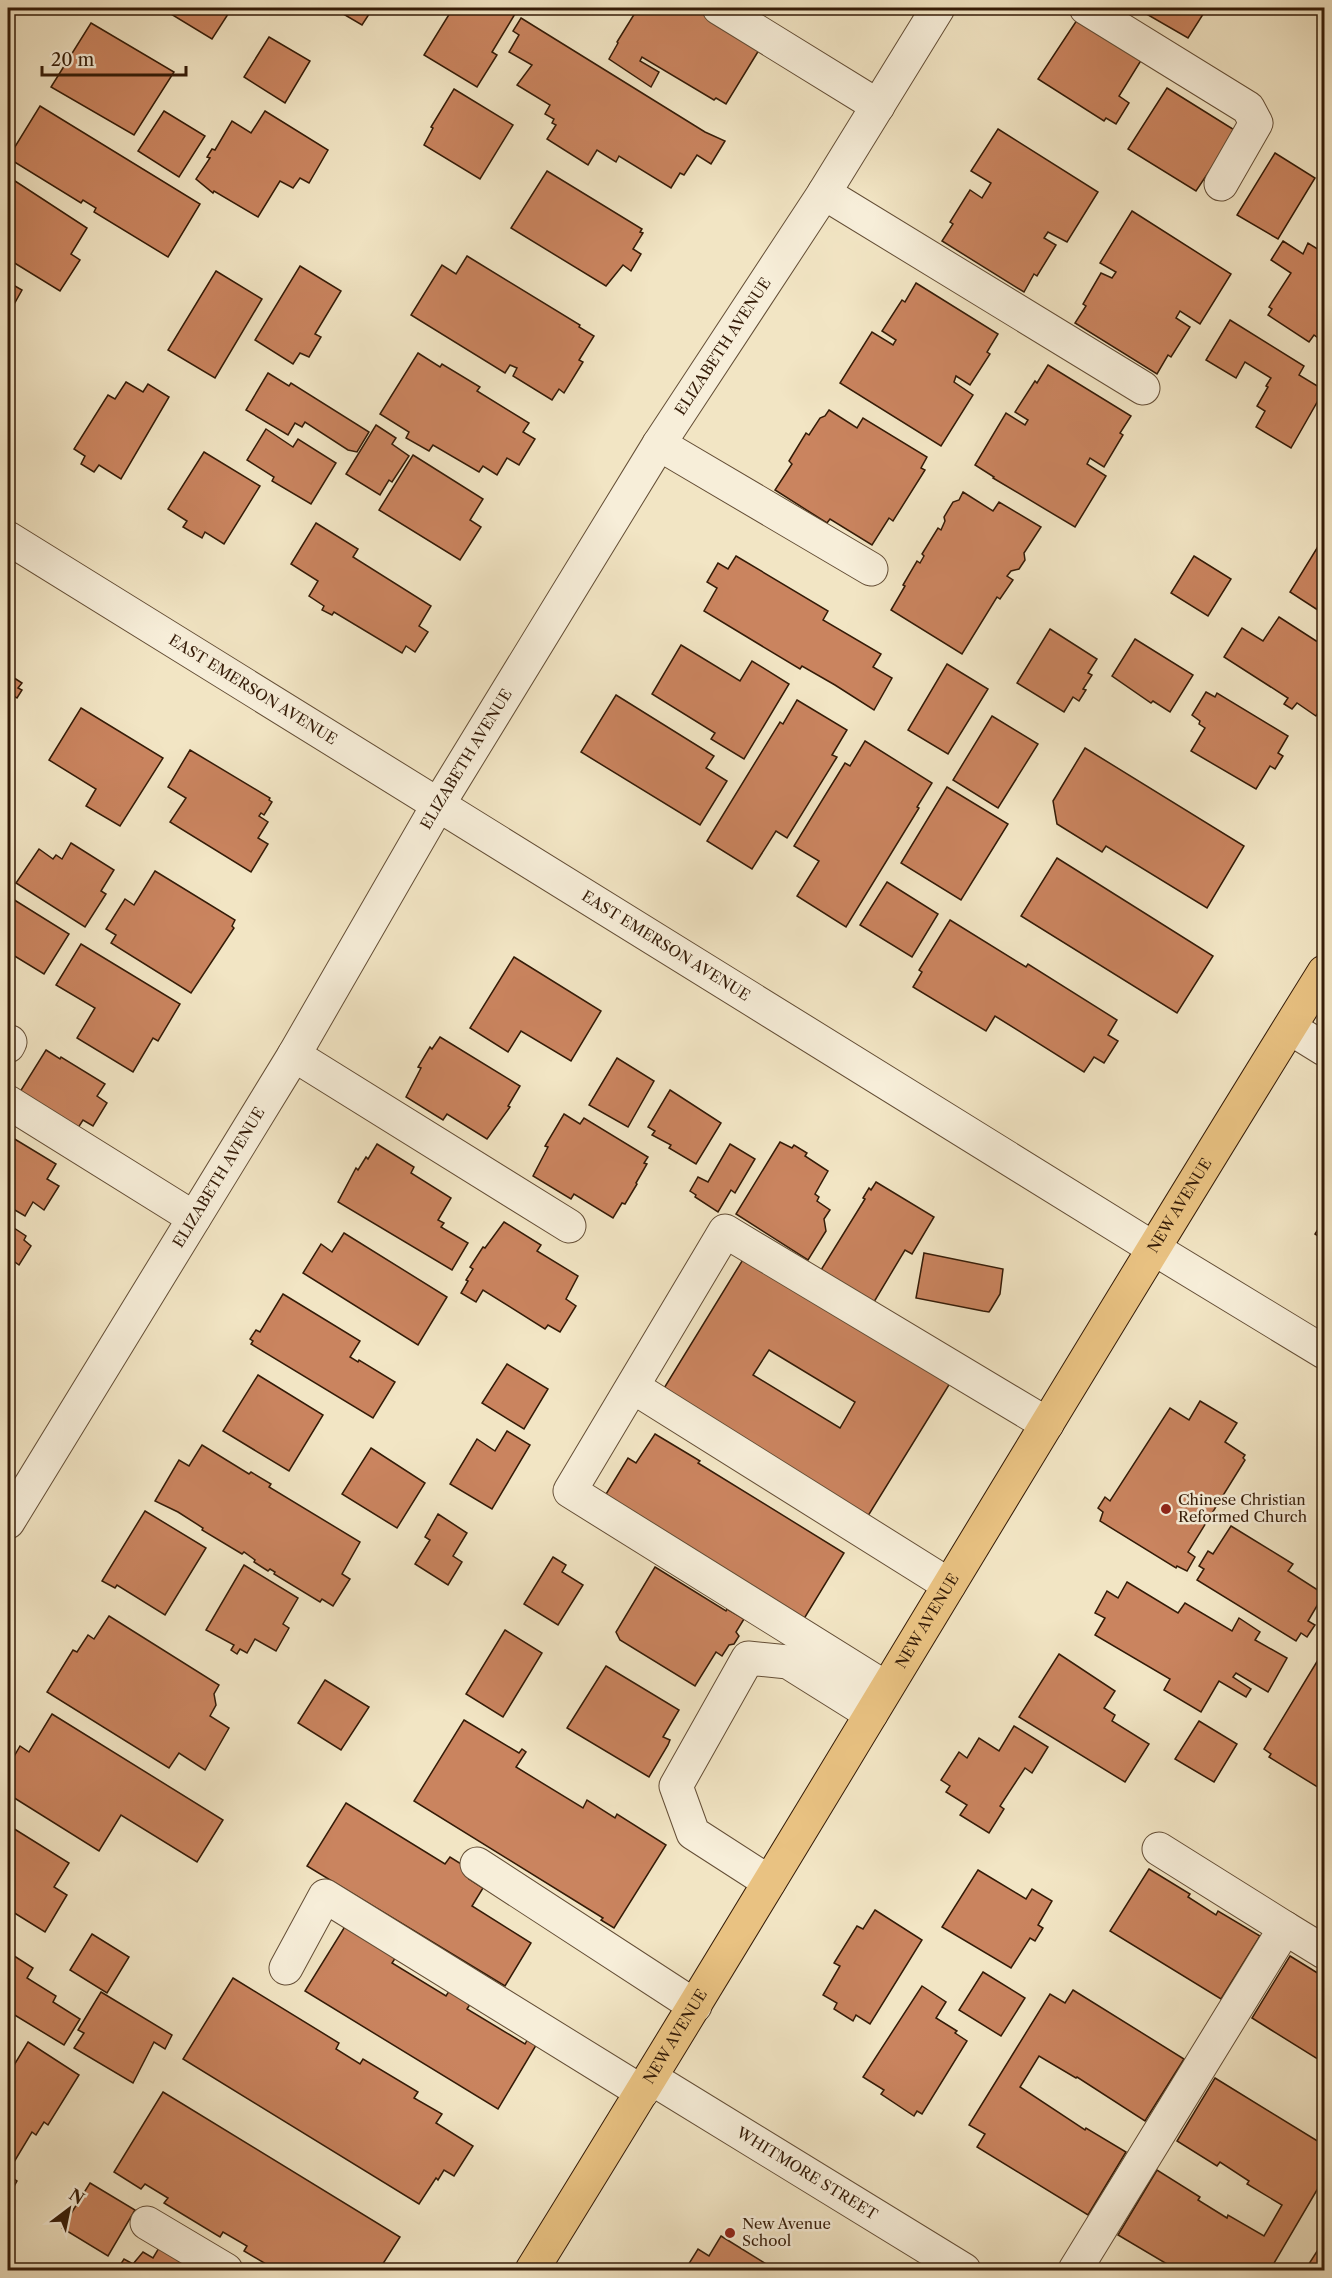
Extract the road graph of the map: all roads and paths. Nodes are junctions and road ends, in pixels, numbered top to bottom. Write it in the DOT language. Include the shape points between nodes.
graph roads {
  1 [pos="719,8"];
  2 [pos="938,8"];
  3 [pos="1086,8"];
  4 [pos="878,106"];
  5 [pos="1221,184"];
  6 [pos="824,193"];
  7 [pos="1143,388"];
  8 [pos="658,444"];
  9 [pos="8,538"];
  10 [pos="871,569"];
  11 [pos="438,805"];
  12 [pos="1324,972"];
  13 [pos="1290,1028"];
  14 [pos="1324,1049"];
  15 [pos="294,1055"];
  16 [pos="8,1102"];
  17 [pos="194,1218"];
  18 [pos="569,1226"];
  19 [pos="1153,1248"];
  20 [pos="1324,1352"];
  21 [pos="633,1388"];
  22 [pos="1047,1424"];
  23 [pos="8,1522"];
  24 [pos="949,1585"];
  25 [pos="879,1701"];
  26 [pos="1159,1849"];
  27 [pos="477,1864"];
  28 [pos="769,1882"];
  29 [pos="1285,1928"];
  30 [pos="1324,1953"];
  31 [pos="286,1968"];
  32 [pos="695,2006"];
  33 [pos="647,2085"];
  34 [pos="147,2223"];
  35 [pos="226,2271"];
  36 [pos="532,2271"];
  37 [pos="964,2271"];
  38 [pos="1075,2271"];
  1 -- 4 [label="street"];
  2 -- 4 [label="street, ELIZABETH AVENUE"];
  3 -- 5 [label="street" via="1248,108 1256,123"];
  4 -- 6 [label="street, ELIZABETH AVENUE"];
  6 -- 7 [label="street"];
  6 -- 8 [label="street, ELIZABETH AVENUE"];
  8 -- 10 [label="street"];
  8 -- 11 [label="street, ELIZABETH AVENUE"];
  9 -- 11 [label="street, EAST EMERSON AVENUE"];
  11 -- 15 [label="street, ELIZABETH AVENUE"];
  11 -- 19 [label="street, EAST EMERSON AVENUE"];
  12 -- 13 [label="main road, NEW AVENUE"];
  13 -- 14 [label="street"];
  13 -- 19 [label="main road, NEW AVENUE"];
  15 -- 17 [label="street, ELIZABETH AVENUE"];
  15 -- 18 [label="street"];
  16 -- 17 [label="street"];
  17 -- 23 [label="street, ELIZABETH AVENUE"];
  19 -- 20 [label="street, EAST EMERSON AVENUE"];
  19 -- 22 [label="main road, NEW AVENUE"];
  21 -- 22 [label="street" via="725,1231"];
  21 -- 24 [label="street"];
  21 -- 25 [label="street" via="570,1491"];
  22 -- 24 [label="main road, NEW AVENUE"];
  24 -- 25 [label="main road, NEW AVENUE"];
  25 -- 28 [label="main road, NEW AVENUE"];
  25 -- 28 [label="street" via="788,1662 748,1658 676,1786 693,1833"];
  26 -- 29 [label="street"];
  27 -- 32 [label="street"];
  28 -- 32 [label="main road, NEW AVENUE"];
  29 -- 30 [label="street"];
  29 -- 38 [label="street"];
  31 -- 33 [label="street, WHITMORE STREET" via="325,1896"];
  32 -- 33 [label="main road, NEW AVENUE"];
  33 -- 36 [label="main road, NEW AVENUE"];
  33 -- 37 [label="street, WHITMORE STREET"];
  34 -- 35 [label="street"];
}
